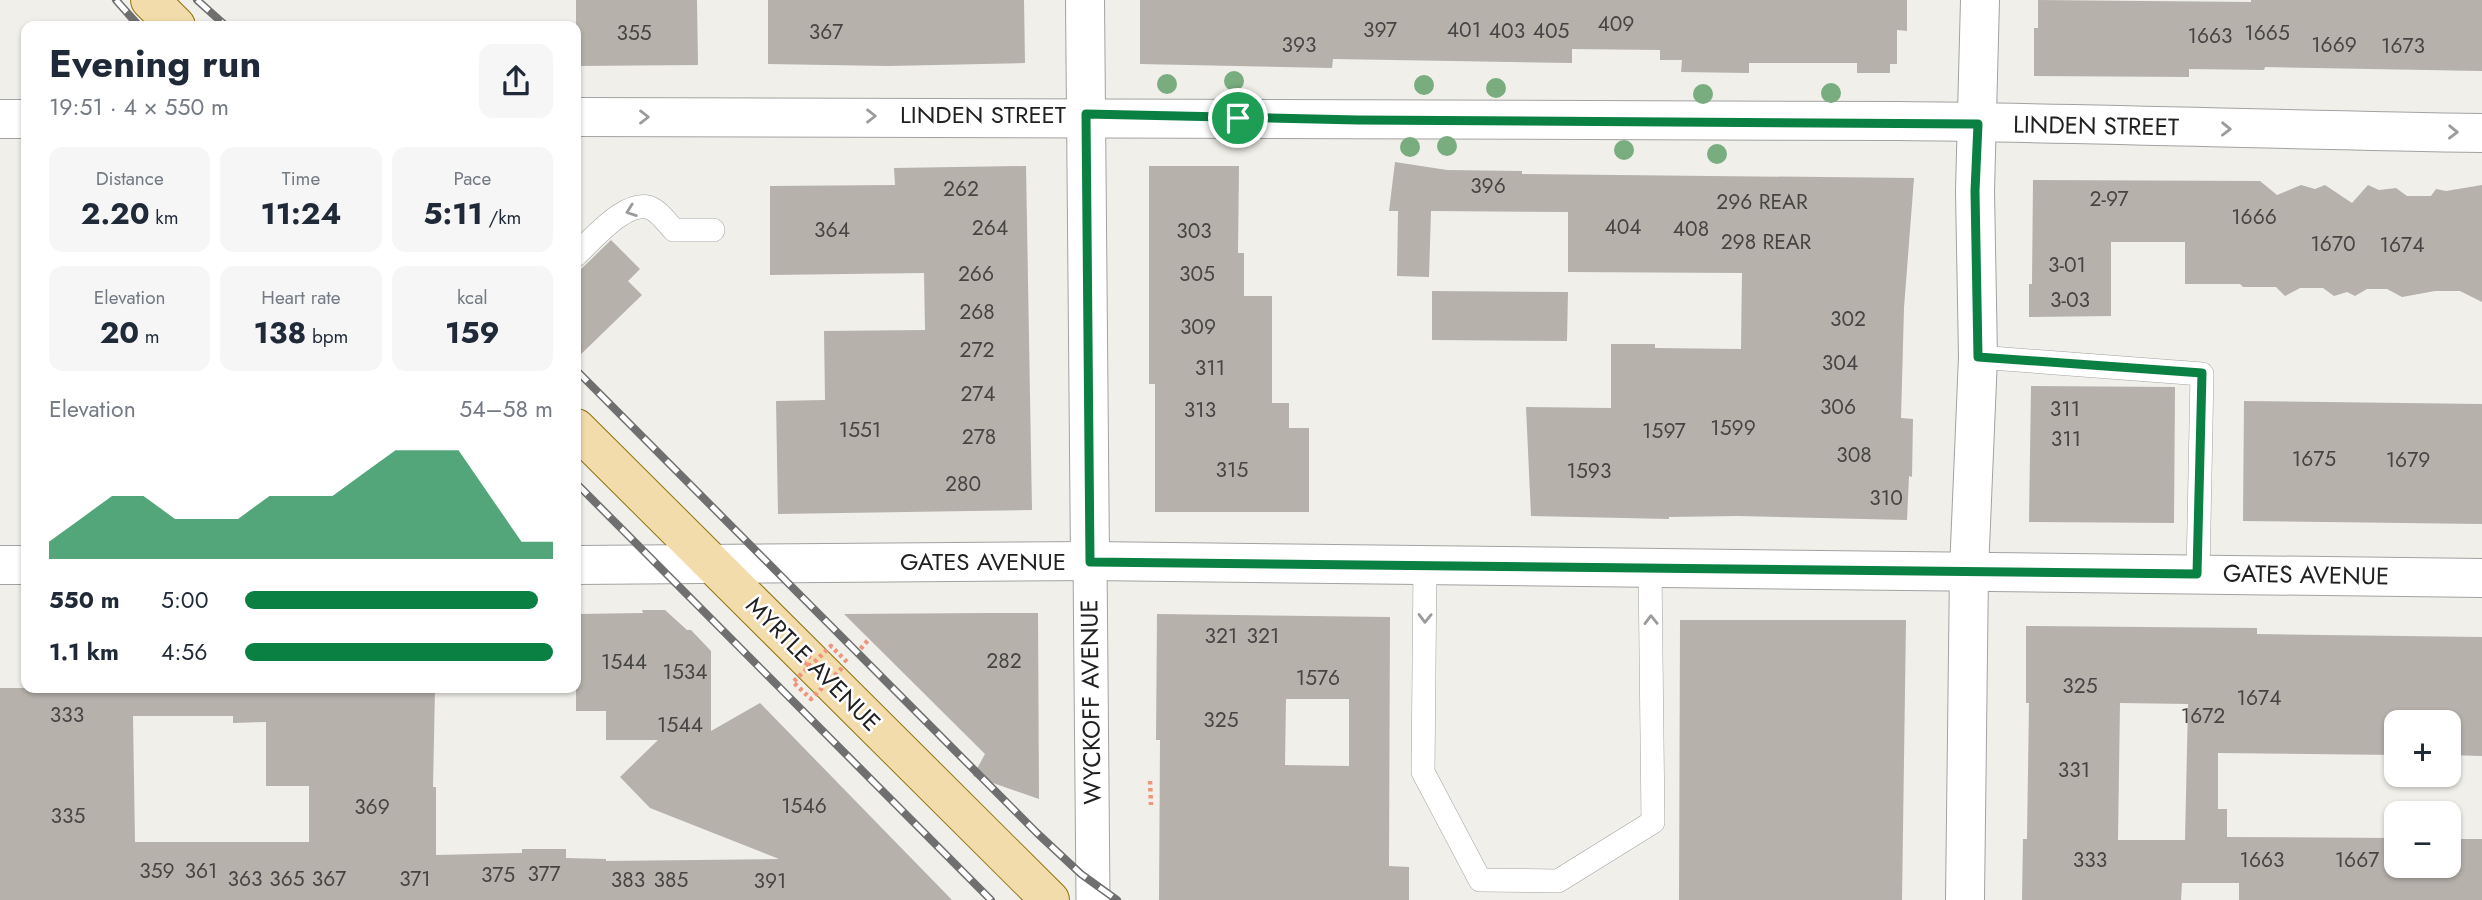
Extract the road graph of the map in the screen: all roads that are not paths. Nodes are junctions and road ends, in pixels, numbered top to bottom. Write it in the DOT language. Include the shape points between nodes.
graph roads {
  1 [pos="150,0"];
  2 [pos="1085,0"];
  3 [pos="1980,0"];
  4 [pos="171,21"];
  5 [pos="1086,114"];
  6 [pos="581,117"];
  7 [pos="0,119"];
  8 [pos="21,119"];
  9 [pos="1978,124"];
  10 [pos="2482,133"];
  11 [pos="713,230"];
  12 [pos="581,250"];
  13 [pos="1978,357"];
  14 [pos="581,433"];
  15 [pos="1090,562"];
  16 [pos="0,565"];
  17 [pos="21,565"];
  18 [pos="581,565"];
  19 [pos="712,565"];
  20 [pos="1425,565"];
  21 [pos="1650,567"];
  22 [pos="1969,571"];
  23 [pos="2197,574"];
  24 [pos="2482,578"];
  25 [pos="1051,900"];
  26 [pos="1093,900"];
  27 [pos="1965,900"];
  1 -- 4 [label="main road"];
  2 -- 5 [label="street, WYCKOFF AVENUE"];
  3 -- 9 [label="street"];
  6 -- 5 [label="street, LINDEN STREET, one-way"];
  5 -- 9 [label="street, LINDEN STREET"];
  5 -- 15 [label="street, WYCKOFF AVENUE"];
  7 -- 8 [label="street"];
  9 -- 10 [label="street, LINDEN STREET, one-way"];
  9 -- 13 [label="street"];
  11 -- 12 [label="lane, one-way" via="674,230 653,208 638,206 613,219"];
  13 -- 22 [label="street"];
  13 -- 23 [label="lane" via="2202,373"];
  14 -- 19 [label="main road, MYRTLE AVENUE"];
  15 -- 19 [label="street, GATES AVENUE"];
  15 -- 20 [label="street, GATES AVENUE"];
  15 -- 26 [label="street, WYCKOFF AVENUE"];
  16 -- 17 [label="street"];
  18 -- 19 [label="street, GATES AVENUE"];
  19 -- 25 [label="main road, MYRTLE AVENUE"];
  20 -- 21 [label="street, GATES AVENUE"];
  20 -- 21 [label="lane, one-way" via="1423,772 1480,880 1558,881 1653,822"];
  21 -- 22 [label="street, GATES AVENUE"];
  22 -- 23 [label="street, GATES AVENUE"];
  22 -- 27 [label="street"];
  23 -- 24 [label="street, GATES AVENUE"];
}
